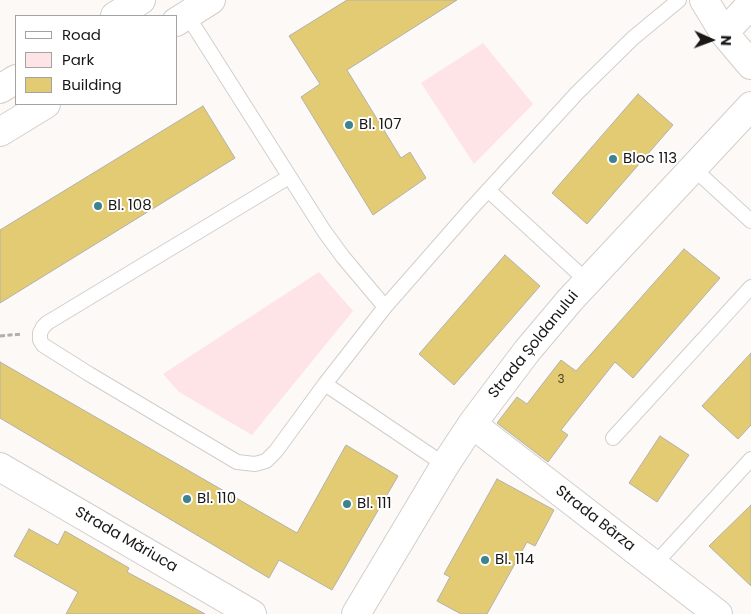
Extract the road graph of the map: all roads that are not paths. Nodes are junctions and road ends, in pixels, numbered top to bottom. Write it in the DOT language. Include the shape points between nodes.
graph roads {
  1 [pos="141,0"];
  2 [pos="212,0"];
  3 [pos="679,0"];
  4 [pos="704,0"];
  5 [pos="751,4"];
  6 [pos="117,15"];
  7 [pos="182,19"];
  8 [pos="724,33"];
  9 [pos="751,65"];
  10 [pos="15,80"];
  11 [pos="0,89"];
  12 [pos="44,105"];
  13 [pos="751,106"];
  14 [pos="0,132"];
  15 [pos="693,168"];
  16 [pos="289,177"];
  17 [pos="488,190"];
  18 [pos="751,221"];
  19 [pos="588,281"];
  20 [pos="751,287"];
  21 [pos="385,307"];
  22 [pos="325,384"];
  23 [pos="472,424"];
  24 [pos="612,438"];
  25 [pos="751,459"];
  26 [pos="445,465"];
  27 [pos="0,467"];
  28 [pos="654,565"];
  29 [pos="252,614"];
  30 [pos="356,614"];
  31 [pos="718,614"];
  1 -- 6 [label="street"];
  2 -- 7 [label="street"];
  3 -- 17 [label="lane" via="633,38 577,93"];
  4 -- 8 [label="street"];
  5 -- 8 [label="street"];
  7 -- 16 [label="lane"];
  8 -- 9 [label="street"];
  10 -- 11 [label="street"];
  12 -- 14 [label="street"];
  13 -- 15 [label="street, Strada Șoldanului"];
  15 -- 18 [label="lane"];
  15 -- 19 [label="street, Strada Șoldanului"];
  16 -- 21 [label="lane" via="343,257"];
  16 -- 22 [label="lane" via="47,323 40,333 40,340 43,346 237,462 255,464 266,461"];
  17 -- 19 [label="lane"];
  17 -- 21 [label="lane"];
  19 -- 23 [label="street, Strada Șoldanului" via="527,351"];
  20 -- 24 [label="lane"];
  21 -- 22 [label="lane"];
  22 -- 26 [label="lane"];
  23 -- 26 [label="street, Strada Șoldanului"];
  23 -- 28 [label="street, Strada Bârza"];
  25 -- 28 [label="lane"];
  26 -- 30 [label="street, Strada Șoldanului"];
  27 -- 29 [label="street, Strada Măriuca"];
  28 -- 31 [label="street, Strada Bârza"];
}
